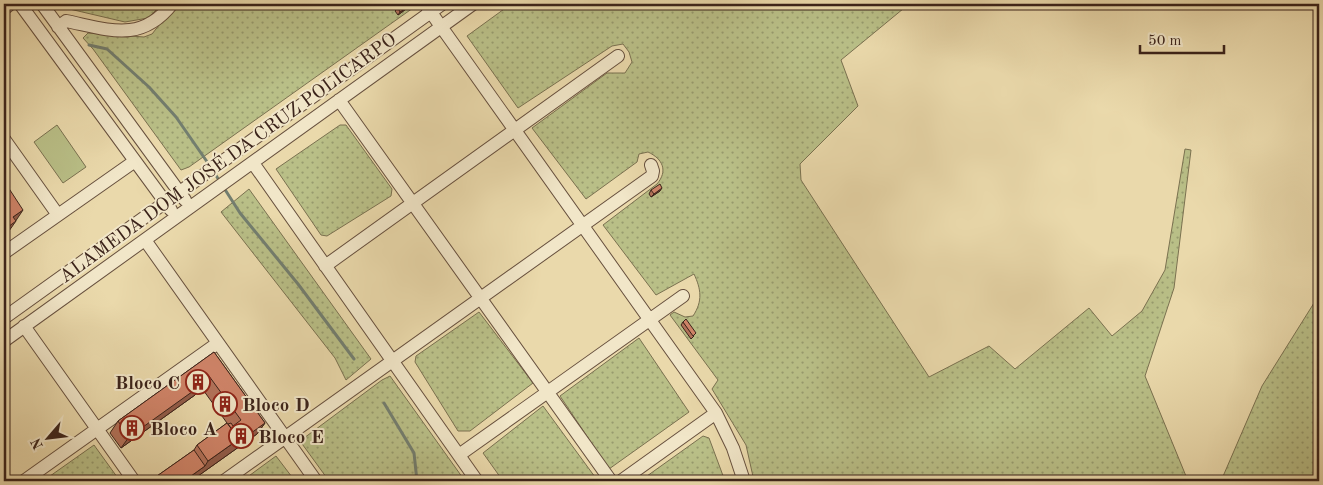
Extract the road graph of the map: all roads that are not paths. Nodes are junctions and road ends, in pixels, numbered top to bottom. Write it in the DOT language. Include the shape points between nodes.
graph roads {
  1 [pos="10,4"];
  2 [pos="20,4"];
  3 [pos="42,4"];
  4 [pos="172,4"];
  5 [pos="442,4"];
  6 [pos="473,4"];
  7 [pos="427,8"];
  8 [pos="4,9"];
  9 [pos="441,26"];
  10 [pos="58,27"];
  11 [pos="618,56"];
  12 [pos="338,100"];
  13 [pos="516,130"];
  14 [pos="4,139"];
  15 [pos="135,161"];
  16 [pos="253,163"];
  17 [pos="651,165"];
  18 [pos="180,194"];
  19 [pos="413,203"];
  20 [pos="166,204"];
  21 [pos="191,208"];
  22 [pos="58,215"];
  23 [pos="176,218"];
  24 [pos="583,225"];
  25 [pos="145,240"];
  26 [pos="4,253"];
  27 [pos="325,266"];
  28 [pos="683,296"];
  29 [pos="481,298"];
  30 [pos="4,318"];
  31 [pos="649,319"];
  32 [pos="24,326"];
  33 [pos="4,341"];
  34 [pos="218,343"];
  35 [pos="392,361"];
  36 [pos="548,392"];
  37 [pos="716,413"];
  38 [pos="97,430"];
  39 [pos="285,438"];
  40 [pos="459,455"];
  41 [pos="24,481"];
  42 [pos="134,481"];
  43 [pos="224,481"];
  44 [pos="316,481"];
  45 [pos="477,481"];
  46 [pos="611,481"];
  47 [pos="621,481"];
  48 [pos="744,481"];
  1 -- 8 [label="street"];
  2 -- 15 [label="street"];
  3 -- 10 [label="street"];
  4 -- 10 [label="street" via="157,21 139,30 66,21"];
  5 -- 7 [label="street, ALAMEDA DOM JOSÉ DA CRUZ POLICARPO"];
  6 -- 9 [label="street, ALAMEDA DOM JOSÉ DA CRUZ POLICARPO"];
  7 -- 9 [label="street"];
  7 -- 18 [label="street, ALAMEDA DOM JOSÉ DA CRUZ POLICARPO"];
  9 -- 12 [label="street, ALAMEDA DOM JOSÉ DA CRUZ POLICARPO"];
  9 -- 13 [label="street"];
  10 -- 18 [label="street"];
  11 -- 13 [label="street"];
  12 -- 16 [label="street, ALAMEDA DOM JOSÉ DA CRUZ POLICARPO"];
  12 -- 19 [label="street"];
  13 -- 19 [label="street"];
  13 -- 24 [label="street"];
  14 -- 22 [label="street"];
  15 -- 20 [label="street"];
  15 -- 22 [label="street"];
  16 -- 21 [label="street, ALAMEDA DOM JOSÉ DA CRUZ POLICARPO"];
  16 -- 27 [label="street"];
  17 -- 24 [label="street" via="652,176"];
  18 -- 20 [label="street, ALAMEDA DOM JOSÉ DA CRUZ POLICARPO"];
  18 -- 21 [label="street"];
  19 -- 27 [label="street"];
  19 -- 29 [label="street"];
  20 -- 23 [label="street"];
  20 -- 30 [label="street, ALAMEDA DOM JOSÉ DA CRUZ POLICARPO"];
  21 -- 23 [label="street, ALAMEDA DOM JOSÉ DA CRUZ POLICARPO"];
  22 -- 26 [label="street"];
  23 -- 25 [label="street, ALAMEDA DOM JOSÉ DA CRUZ POLICARPO"];
  24 -- 29 [label="street"];
  24 -- 31 [label="street"];
  25 -- 32 [label="street, ALAMEDA DOM JOSÉ DA CRUZ POLICARPO"];
  25 -- 34 [label="street"];
  27 -- 35 [label="street"];
  28 -- 31 [label="street"];
  29 -- 35 [label="street"];
  29 -- 36 [label="street"];
  31 -- 36 [label="street"];
  31 -- 37 [label="street"];
  32 -- 33 [label="street, ALAMEDA DOM JOSÉ DA CRUZ POLICARPO"];
  32 -- 38 [label="street"];
  34 -- 38 [label="street"];
  34 -- 39 [label="street"];
  35 -- 39 [label="street"];
  35 -- 40 [label="street"];
  36 -- 40 [label="street"];
  36 -- 46 [label="street"];
  37 -- 47 [label="street"];
  37 -- 48 [label="street"];
  38 -- 41 [label="street"];
  38 -- 42 [label="street"];
  39 -- 43 [label="street"];
  39 -- 44 [label="street"];
  40 -- 45 [label="street"];
}
